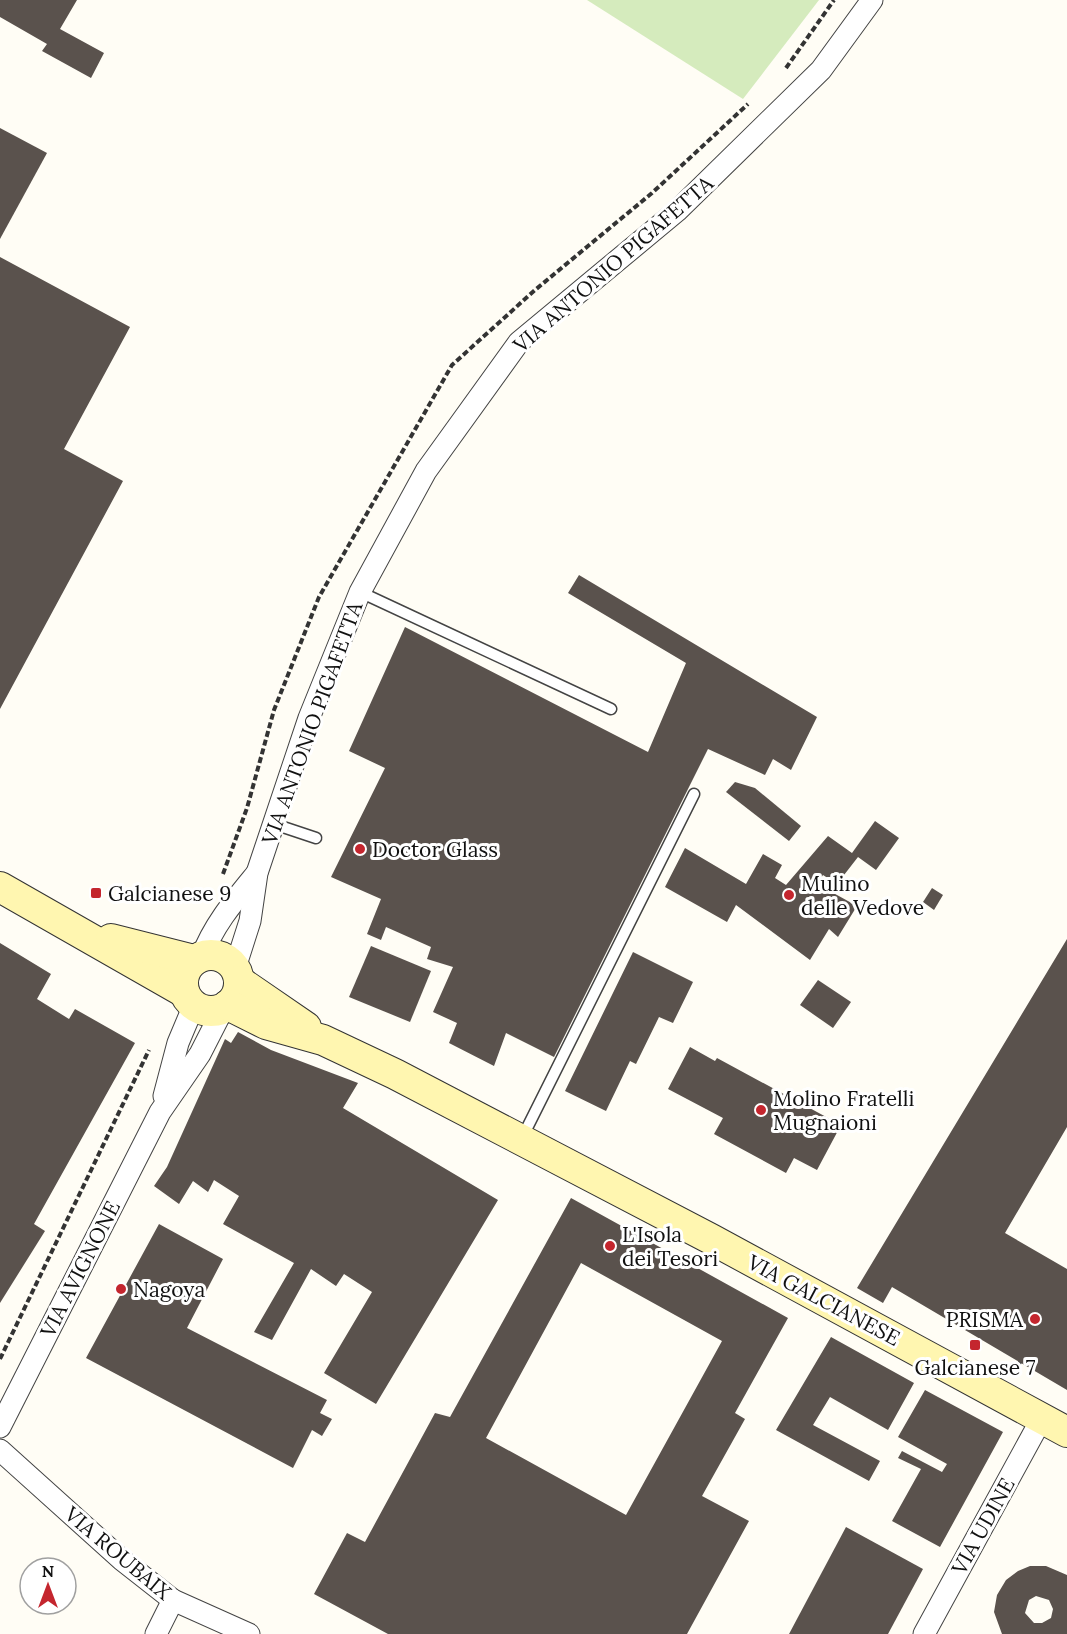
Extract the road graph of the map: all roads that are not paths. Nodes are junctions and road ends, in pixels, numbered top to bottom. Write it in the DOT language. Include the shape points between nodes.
graph roads {
  1 [pos="872,0"];
  2 [pos="360,592"];
  3 [pos="611,709"];
  4 [pos="694,794"];
  5 [pos="274,824"];
  6 [pos="316,838"];
  7 [pos="257,873"];
  8 [pos="0,887"];
  9 [pos="76,929"];
  10 [pos="198,958"];
  11 [pos="217,993"];
  12 [pos="160,1112"];
  13 [pos="521,1140"];
  14 [pos="1055,1425"];
  15 [pos="0,1427"];
  16 [pos="0,1450"];
  17 [pos="173,1600"];
  18 [pos="156,1634"];
  19 [pos="249,1634"];
  20 [pos="924,1634"];
  1 -- 2 [label="street, VIA ANTONIO PIGAFETTA" via="821,70 677,211 519,342 426,471"];
  2 -- 3 [label="lane"];
  2 -- 5 [label="street, VIA ANTONIO PIGAFETTA" via="309,718"];
  4 -- 13 [label="lane"];
  5 -- 6 [label="lane"];
  5 -- 7 [label="street, VIA ANTONIO PIGAFETTA"];
  7 -- 10 [label="street, VIA ANTONIO PIGAFETTA" via="225,911"];
  7 -- 11 [label="street, VIA ANTONIO PIGAFETTA" via="250,921"];
  8 -- 9 [label="street, VIA GALCIANESE"];
  9 -- 10 [label="street, VIA GALCIANESE"];
  9 -- 11 [label="street, VIA GALCIANESE" via="143,970"];
  10 -- 11 [label="street, VIA GALCIANESE" via="220,957"];
  10 -- 11 [label="street" via="184,974"];
  11 -- 12 [label="street, VIA AVIGNONE" via="200,1054"];
  11 -- 12 [label="street, VIA AVIGNONE" via="178,1043"];
  11 -- 13 [label="street, VIA GALCIANESE" via="395,1074"];
  12 -- 15 [label="street, VIA AVIGNONE"];
  13 -- 14 [label="street, VIA GALCIANESE"];
  14 -- 20 [label="street, VIA UDINE"];
  16 -- 17 [label="street, VIA ROUBAIX" via="122,1560"];
  17 -- 18 [label="street"];
  17 -- 19 [label="street, VIA ROUBAIX"];
}
